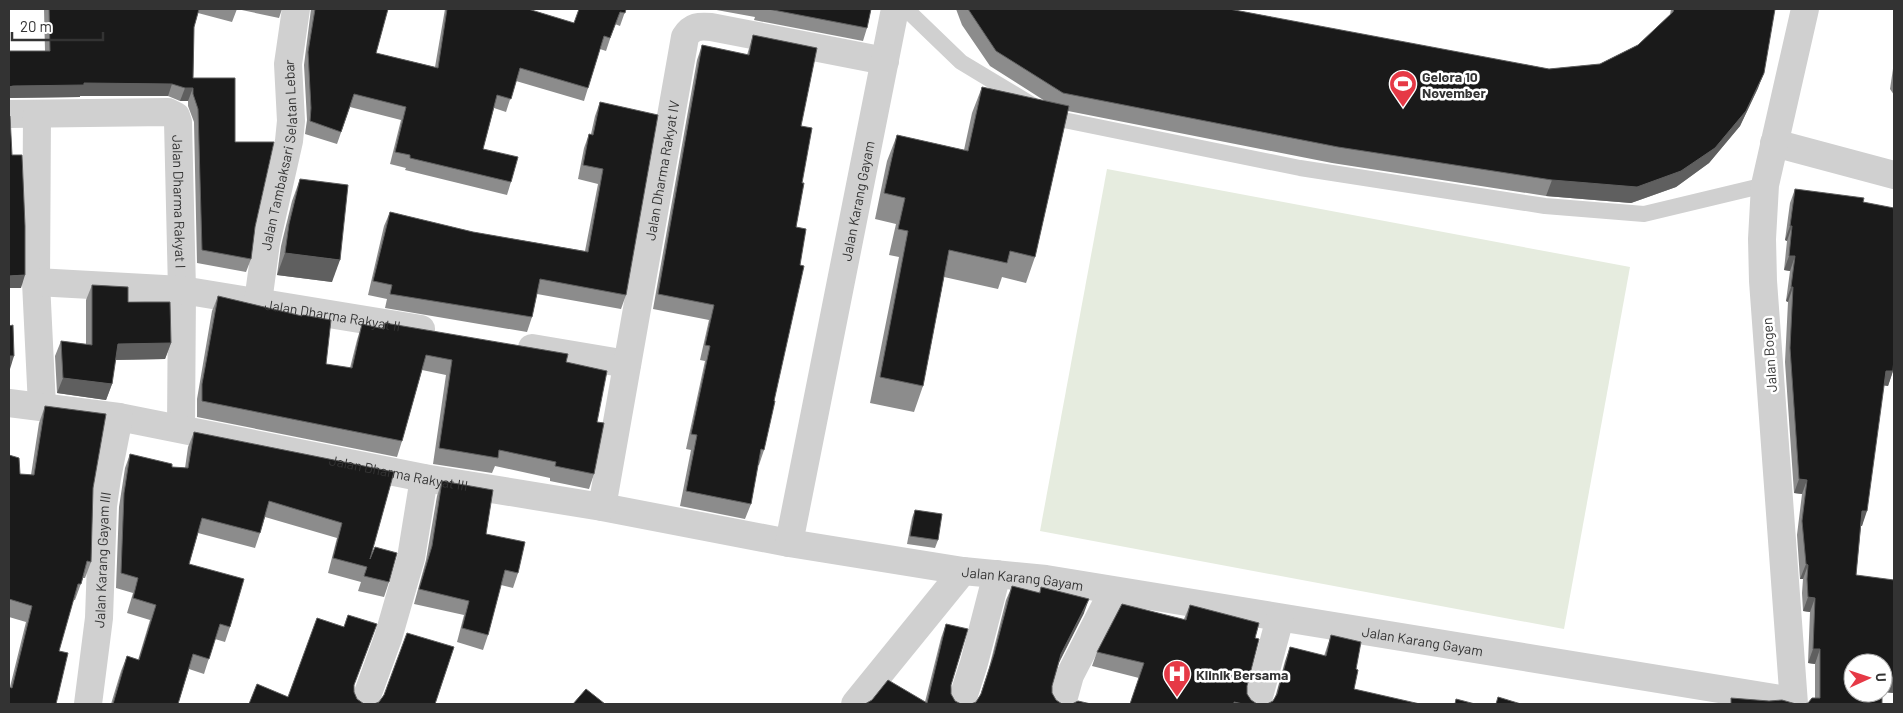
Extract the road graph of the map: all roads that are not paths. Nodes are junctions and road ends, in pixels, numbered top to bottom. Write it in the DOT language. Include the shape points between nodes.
graph roads {
  1 [pos="296,9"];
  2 [pos="895,9"];
  3 [pos="906,9"];
  4 [pos="1805,9"];
  5 [pos="885,61"];
  6 [pos="9,114"];
  7 [pos="36,114"];
  8 [pos="1774,143"];
  9 [pos="1894,175"];
  10 [pos="1765,186"];
  11 [pos="36,282"];
  12 [pos="182,290"];
  13 [pos="258,302"];
  14 [pos="442,333"];
  15 [pos="510,344"];
  16 [pos="627,364"];
  17 [pos="9,402"];
  18 [pos="42,406"];
  19 [pos="120,417"];
  20 [pos="181,428"];
  21 [pos="424,478"];
  22 [pos="602,507"];
  23 [pos="789,543"];
  24 [pos="963,570"];
  25 [pos="997,574"];
  26 [pos="1113,591"];
  27 [pos="1280,618"];
  28 [pos="1794,703"];
  29 [pos="88,704"];
  30 [pos="364,704"];
  31 [pos="855,704"];
  32 [pos="961,704"];
  33 [pos="1062,704"];
  34 [pos="1257,704"];
  1 -- 13 [label="street, Jalan Tambaksari Selatan Lebar" via="288,64 290,134 266,243"];
  2 -- 5 [label="street, Jalan Karang Gayam"];
  3 -- 10 [label="lane" via="961,62 1054,118 1300,168 1544,206 1644,214"];
  4 -- 8 [label="street, Jalan Bogen"];
  5 -- 16 [label="street, Jalan Dharma Rakyat IV" via="711,27 701,26 689,31 682,46"];
  5 -- 23 [label="street, Jalan Karang Gayam"];
  6 -- 7 [label="street, Jalan Dharma Rakyat I"];
  7 -- 11 [label="street"];
  7 -- 12 [label="street, Jalan Dharma Rakyat I" via="172,112 176,116"];
  8 -- 9 [label="street"];
  8 -- 10 [label="street, Jalan Bogen"];
  10 -- 28 [label="street, Jalan Bogen" via="1763,281"];
  11 -- 12 [label="street, Jalan Dharma Rakyat II"];
  11 -- 18 [label="street"];
  12 -- 13 [label="street, Jalan Dharma Rakyat II"];
  12 -- 20 [label="street, Jalan Dharma Rakyat I"];
  13 -- 14 [label="street, Jalan Dharma Rakyat II"];
  15 -- 16 [label="street"];
  16 -- 22 [label="street, Jalan Dharma Rakyat IV"];
  17 -- 18 [label="street, Jalan Dharma Rakyat III"];
  18 -- 19 [label="street, Jalan Dharma Rakyat III"];
  19 -- 20 [label="street, Jalan Dharma Rakyat III"];
  19 -- 29 [label="street, Jalan Karang Gayam III" via="107,478 99,618"];
  20 -- 21 [label="street, Jalan Dharma Rakyat III"];
  21 -- 22 [label="street, Jalan Dharma Rakyat III"];
  21 -- 30 [label="street" via="411,558 388,638"];
  22 -- 23 [label="street, Jalan Dharma Rakyat III"];
  23 -- 24 [label="street, Jalan Karang Gayam"];
  24 -- 25 [label="street, Jalan Karang Gayam"];
  24 -- 31 [label="street"];
  25 -- 26 [label="street, Jalan Karang Gayam"];
  25 -- 32 [label="street"];
  26 -- 27 [label="street, Jalan Karang Gayam"];
  26 -- 33 [label="street" via="1070,675"];
  27 -- 28 [label="street, Jalan Karang Gayam"];
  27 -- 34 [label="street"];
}
